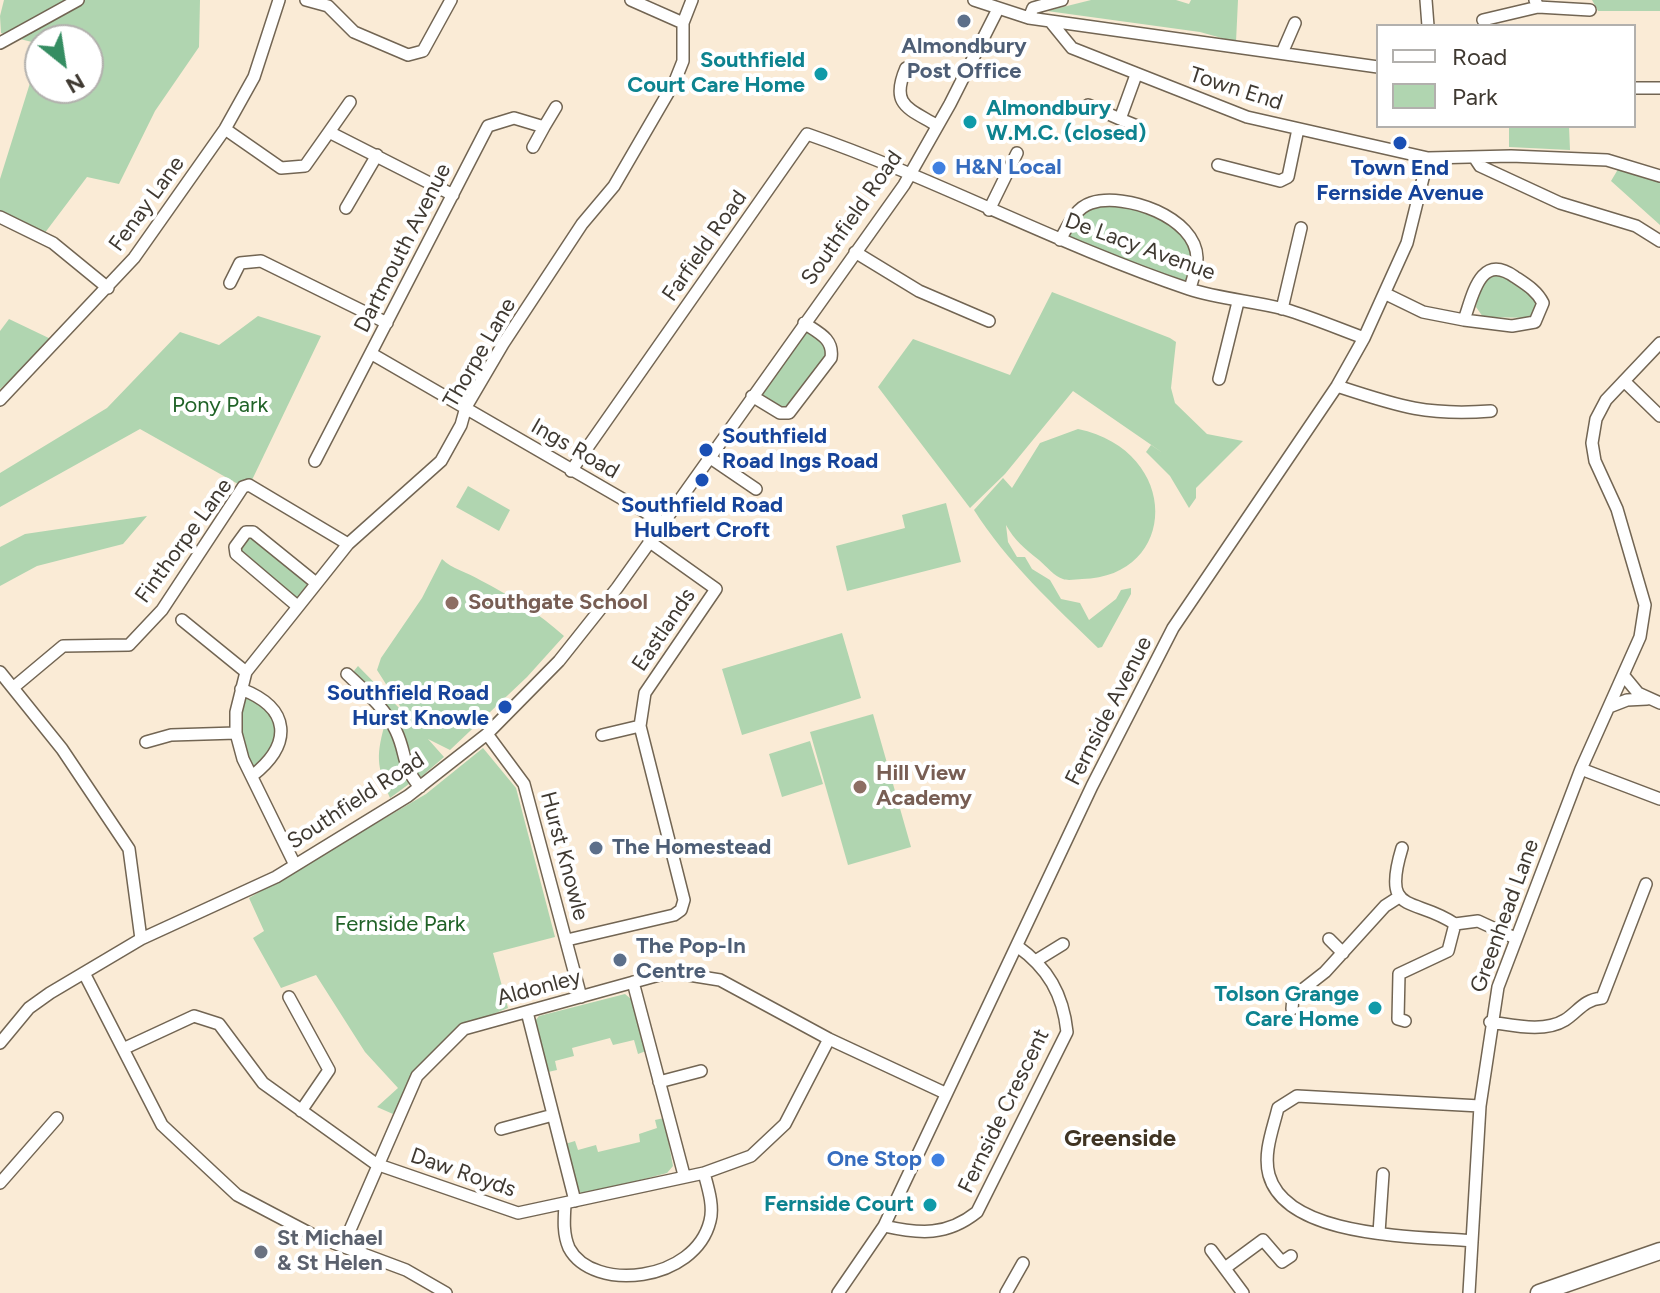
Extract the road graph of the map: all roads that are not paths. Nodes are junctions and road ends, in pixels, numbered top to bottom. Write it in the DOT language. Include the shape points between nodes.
graph roads {
  1 [pos="78,0"];
  2 [pos="279,0"];
  3 [pos="306,0"];
  4 [pos="451,0"];
  5 [pos="631,0"];
  6 [pos="692,0"];
  7 [pos="974,0"];
  8 [pos="1062,0"];
  9 [pos="1426,0"];
  10 [pos="329,3"];
  11 [pos="1536,4"];
  12 [pos="998,9"];
  13 [pos="1590,10"];
  14 [pos="1029,18"];
  15 [pos="1483,20"];
  16 [pos="1050,21"];
  17 [pos="683,23"];
  18 [pos="1295,23"];
  19 [pos="1428,24"];
  20 [pos="0,43"];
  21 [pos="1282,53"];
  22 [pos="1376,67"];
  23 [pos="906,68"];
  24 [pos="1136,75"];
  25 [pos="1636,88"];
  26 [pos="1660,88"];
  27 [pos="350,102"];
  28 [pos="1088,105"];
  29 [pos="556,107"];
  30 [pos="1120,119"];
  31 [pos="936,125"];
  32 [pos="1137,126"];
  33 [pos="544,127"];
  34 [pos="225,129"];
  35 [pos="1298,129"];
  36 [pos="329,132"];
  37 [pos="533,147"];
  38 [pos="1017,153"];
  39 [pos="377,155"];
  40 [pos="1511,156"];
  41 [pos="1474,157"];
  42 [pos="1428,158"];
  43 [pos="1218,165"];
  44 [pos="911,173"];
  45 [pos="1660,176"];
  46 [pos="1511,179"];
  47 [pos="453,195"];
  48 [pos="346,208"];
  49 [pos="989,210"];
  50 [pos="0,217"];
  51 [pos="1301,228"];
  52 [pos="1060,240"];
  53 [pos="1660,241"];
  54 [pos="855,252"];
  55 [pos="230,283"];
  56 [pos="108,288"];
  57 [pos="1190,289"];
  58 [pos="1386,294"];
  59 [pos="1238,302"];
  60 [pos="1282,309"];
  61 [pos="1464,320"];
  62 [pos="989,321"];
  63 [pos="387,323"];
  64 [pos="804,323"];
  65 [pos="1364,338"];
  66 [pos="1660,343"];
  67 [pos="372,354"];
  68 [pos="1219,379"];
  69 [pos="1624,381"];
  70 [pos="1337,386"];
  71 [pos="752,396"];
  72 [pos="0,400"];
  73 [pos="466,407"];
  74 [pos="1491,411"];
  75 [pos="1660,416"];
  76 [pos="709,457"];
  77 [pos="315,461"];
  78 [pos="571,471"];
  79 [pos="756,489"];
  80 [pos="664,523"];
  81 [pos="650,542"];
  82 [pos="348,544"];
  83 [pos="316,583"];
  84 [pos="1658,601"];
  85 [pos="296,605"];
  86 [pos="1645,605"];
  87 [pos="182,620"];
  88 [pos="0,672"];
  89 [pos="246,672"];
  90 [pos="347,674"];
  91 [pos="1624,676"];
  92 [pos="14,687"];
  93 [pos="241,689"];
  94 [pos="1656,701"];
  95 [pos="1609,707"];
  96 [pos="640,726"];
  97 [pos="236,733"];
  98 [pos="487,734"];
  99 [pos="602,735"];
  100 [pos="146,742"];
  101 [pos="1581,769"];
  102 [pos="252,776"];
  103 [pos="420,787"];
  104 [pos="1660,799"];
  105 [pos="1402,848"];
  106 [pos="295,865"];
  107 [pos="1646,884"];
  108 [pos="1399,897"];
  109 [pos="1455,924"];
  110 [pos="1515,938"];
  111 [pos="141,939"];
  112 [pos="1329,939"];
  113 [pos="567,940"];
  114 [pos="1063,944"];
  115 [pos="1017,946"];
  116 [pos="1343,953"];
  117 [pos="1037,960"];
  118 [pos="84,973"];
  119 [pos="633,982"];
  120 [pos="289,997"];
  121 [pos="581,997"];
  122 [pos="1292,1009"];
  123 [pos="527,1012"];
  124 [pos="1405,1021"];
  125 [pos="1490,1022"];
  126 [pos="829,1039"];
  127 [pos="0,1043"];
  128 [pos="125,1048"];
  129 [pos="701,1071"];
  130 [pos="659,1082"];
  131 [pos="945,1093"];
  132 [pos="1480,1106"];
  133 [pos="301,1111"];
  134 [pos="553,1115"];
  135 [pos="57,1118"];
  136 [pos="501,1129"];
  137 [pos="376,1164"];
  138 [pos="704,1173"];
  139 [pos="1383,1174"];
  140 [pos="684,1175"];
  141 [pos="0,1183"];
  142 [pos="570,1203"];
  143 [pos="884,1226"];
  144 [pos="1379,1233"];
  145 [pos="1472,1241"];
  146 [pos="343,1246"];
  147 [pos="1211,1250"];
  148 [pos="1660,1251"];
  149 [pos="1291,1256"];
  150 [pos="1023,1263"];
  151 [pos="1225,1268"];
  152 [pos="446,1293"];
  153 [pos="838,1293"];
  154 [pos="1006,1293"];
  155 [pos="1243,1293"];
  156 [pos="1469,1293"];
  157 [pos="1539,1293"];
  1 -- 20 [label="street"];
  2 -- 34 [label="street, Fenay Lane" via="254,77"];
  3 -- 10 [label="street"];
  4 -- 10 [label="street" via="423,51 408,55 354,32"];
  5 -- 17 [label="street"];
  6 -- 17 [label="street, Thorpe Lane"];
  7 -- 12 [label="street"];
  8 -- 14 [label="street" via="1033,8"];
  9 -- 19 [label="street"];
  11 -- 13 [label="street"];
  11 -- 15 [label="street"];
  12 -- 14 [label="street"];
  12 -- 31 [label="street, Southfield Road"];
  14 -- 16 [label="street"];
  16 -- 21 [label="street"];
  16 -- 24 [label="street, Town End" via="1072,48"];
  17 -- 73 [label="street, Thorpe Lane" via="683,61 675,81 614,186 582,224"];
  18 -- 21 [label="street"];
  21 -- 22 [label="street"];
  23 -- 31 [label="street" via="899,84 905,108"];
  24 -- 30 [label="street"];
  24 -- 35 [label="street, Town End" via="1247,117"];
  25 -- 26 [label="street"];
  27 -- 36 [label="street"];
  28 -- 30 [label="street"];
  29 -- 33 [label="street"];
  30 -- 32 [label="street"];
  31 -- 44 [label="street, Southfield Road"];
  33 -- 37 [label="street"];
  33 -- 47 [label="street, Dartmouth Avenue" via="514,118 488,126"];
  34 -- 36 [label="street" via="281,168 291,169 305,166"];
  34 -- 56 [label="street, Fenay Lane"];
  35 -- 42 [label="street, Town End"];
  35 -- 43 [label="street" via="1288,177 1280,181"];
  36 -- 39 [label="street"];
  38 -- 49 [label="street"];
  39 -- 47 [label="street"];
  39 -- 48 [label="street"];
  40 -- 41 [label="street, Town End"];
  40 -- 45 [label="street, Town End" via="1607,160"];
  40 -- 46 [label="street"];
  41 -- 42 [label="street, Town End"];
  41 -- 46 [label="street" via="1480,166"];
  42 -- 58 [label="street, Fernside Avenue" via="1407,243"];
  44 -- 49 [label="street, De Lacy Avenue"];
  44 -- 54 [label="street, Southfield Road"];
  44 -- 78 [label="street, Farfield Road" via="807,134"];
  46 -- 53 [label="street" via="1585,212 1636,226"];
  47 -- 63 [label="street, Dartmouth Avenue"];
  49 -- 52 [label="street, De Lacy Avenue"];
  50 -- 56 [label="street" via="53,243"];
  51 -- 60 [label="street"];
  52 -- 57 [label="street, De Lacy Avenue"];
  52 -- 57 [label="street" via="1075,213 1090,203 1110,200 1147,208 1178,225 1192,241 1197,258"];
  54 -- 62 [label="street" via="919,291"];
  54 -- 64 [label="street, Southfield Road"];
  55 -- 63 [label="street" via="240,263 261,261"];
  56 -- 72 [label="street, Fenay Lane"];
  57 -- 59 [label="street, De Lacy Avenue"];
  58 -- 61 [label="street" via="1423,312"];
  58 -- 65 [label="street, Fernside Avenue"];
  59 -- 60 [label="street, De Lacy Avenue"];
  59 -- 68 [label="street"];
  60 -- 65 [label="street, De Lacy Avenue"];
  61 -- 61 [label="street" via="1478,281 1496,269 1537,293 1543,303 1535,322 1525,326"];
  63 -- 67 [label="street, Dartmouth Avenue"];
  64 -- 71 [label="street, Southfield Road"];
  64 -- 71 [label="street" via="828,339 831,358 789,413"];
  65 -- 70 [label="street, Fernside Avenue"];
  66 -- 69 [label="street"];
  67 -- 73 [label="street, Ings Road"];
  67 -- 77 [label="street, Dartmouth Avenue"];
  69 -- 75 [label="street"];
  69 -- 86 [label="street" via="1596,419 1592,443"];
  70 -- 74 [label="street" via="1408,410"];
  70 -- 115 [label="street, Fernside Avenue" via="1173,628"];
  71 -- 76 [label="street, Southfield Road"];
  73 -- 78 [label="street, Ings Road"];
  73 -- 82 [label="street, Thorpe Lane" via="441,461"];
  76 -- 79 [label="street"];
  76 -- 80 [label="street, Southfield Road"];
  78 -- 80 [label="street, Ings Road"];
  80 -- 81 [label="street, Southfield Road"];
  81 -- 96 [label="street, Eastlands" via="716,589 645,693"];
  81 -- 98 [label="street, Southfield Road" via="559,661"];
  82 -- 83 [label="street, Thorpe Lane"];
  82 -- 92 [label="street, Finthorpe Lane" via="249,485 243,487 162,610 129,645 63,646"];
  83 -- 85 [label="street, Thorpe Lane"];
  83 -- 85 [label="street" via="253,532 246,532 236,554"];
  84 -- 86 [label="street"];
  85 -- 89 [label="street, Thorpe Lane"];
  86 -- 91 [label="street, Greenhead Lane" via="1640,637"];
  87 -- 89 [label="street"];
  88 -- 92 [label="street"];
  89 -- 93 [label="street, Thorpe Lane"];
  90 -- 103 [label="street" via="388,717 407,772"];
  91 -- 94 [label="street" via="1638,693"];
  91 -- 95 [label="street, Greenhead Lane"];
  92 -- 111 [label="street" via="129,849"];
  93 -- 97 [label="street, Thorpe Lane"];
  93 -- 102 [label="street" via="271,705 281,725 273,757"];
  94 -- 95 [label="street" via="1627,700"];
  95 -- 101 [label="street, Greenhead Lane"];
  96 -- 99 [label="street"];
  96 -- 113 [label="street, Eastlands" via="684,900 681,910"];
  97 -- 100 [label="street" via="171,735"];
  97 -- 102 [label="street, Thorpe Lane"];
  98 -- 103 [label="street, Southfield Road"];
  98 -- 113 [label="street, Hurst Knowle" via="524,784"];
  101 -- 104 [label="street"];
  101 -- 110 [label="street, Greenhead Lane"];
  102 -- 106 [label="street, Thorpe Lane"];
  103 -- 106 [label="street, Southfield Road"];
  105 -- 108 [label="street" via="1393,877"];
  106 -- 111 [label="street, Southfield Road"];
  107 -- 125 [label="street" via="1602,998 1553,1025"];
  108 -- 109 [label="street" via="1408,906 1441,914"];
  108 -- 116 [label="street"];
  109 -- 110 [label="street" via="1478,921"];
  109 -- 124 [label="street" via="1448,951 1399,974 1398,1019"];
  110 -- 125 [label="street, Greenhead Lane"];
  111 -- 118 [label="street, Southfield Road"];
  112 -- 116 [label="street"];
  113 -- 121 [label="street, Hurst Knowle"];
  114 -- 117 [label="street"];
  115 -- 117 [label="street, Fernside Crescent"];
  115 -- 131 [label="street, Fernside Avenue"];
  116 -- 122 [label="street" via="1293,997"];
  117 -- 143 [label="street, Fernside Crescent" via="1064,1007 1067,1032 977,1212 959,1226 920,1234"];
  118 -- 127 [label="street, Southfield Road" via="36,1003"];
  118 -- 128 [label="street"];
  119 -- 121 [label="street, Aldonley"];
  119 -- 126 [label="street, Aldonley" via="670,972 720,980"];
  119 -- 130 [label="street"];
  120 -- 133 [label="street" via="329,1070"];
  121 -- 123 [label="street, Aldonley"];
  123 -- 134 [label="street"];
  123 -- 137 [label="street, Aldonley" via="464,1029 431,1058 417,1076"];
  125 -- 132 [label="street, Greenhead Lane"];
  126 -- 131 [label="street, Aldonley"];
  126 -- 138 [label="street, Daw Royds" via="785,1124 751,1156"];
  128 -- 133 [label="street, Daw Royds" via="194,1016 219,1024 263,1083"];
  128 -- 146 [label="street" via="162,1125 237,1195"];
  129 -- 130 [label="street"];
  130 -- 140 [label="street"];
  131 -- 143 [label="street, Fernside Avenue"];
  132 -- 144 [label="street" via="1313,1095 1297,1096 1278,1108 1268,1151 1276,1191 1317,1219"];
  132 -- 145 [label="street, Greenhead Lane"];
  133 -- 137 [label="street, Daw Royds"];
  134 -- 136 [label="street"];
  134 -- 142 [label="street"];
  135 -- 141 [label="street"];
  137 -- 142 [label="street, Daw Royds" via="518,1213"];
  137 -- 146 [label="street, Aldonley"];
  138 -- 140 [label="street, Daw Royds"];
  138 -- 142 [label="street" via="711,1219 702,1242 687,1262 668,1274 632,1283 609,1282 586,1269 569,1250 564,1228"];
  139 -- 144 [label="street"];
  140 -- 142 [label="street, Daw Royds"];
  143 -- 153 [label="street, Fernside Avenue"];
  144 -- 145 [label="street"];
  145 -- 156 [label="street, Greenhead Lane"];
  146 -- 152 [label="street" via="406,1270"];
  147 -- 151 [label="street"];
  148 -- 157 [label="highway"];
  149 -- 151 [label="street" via="1282,1262 1263,1240"];
  150 -- 154 [label="street"];
  151 -- 155 [label="street"];
}
